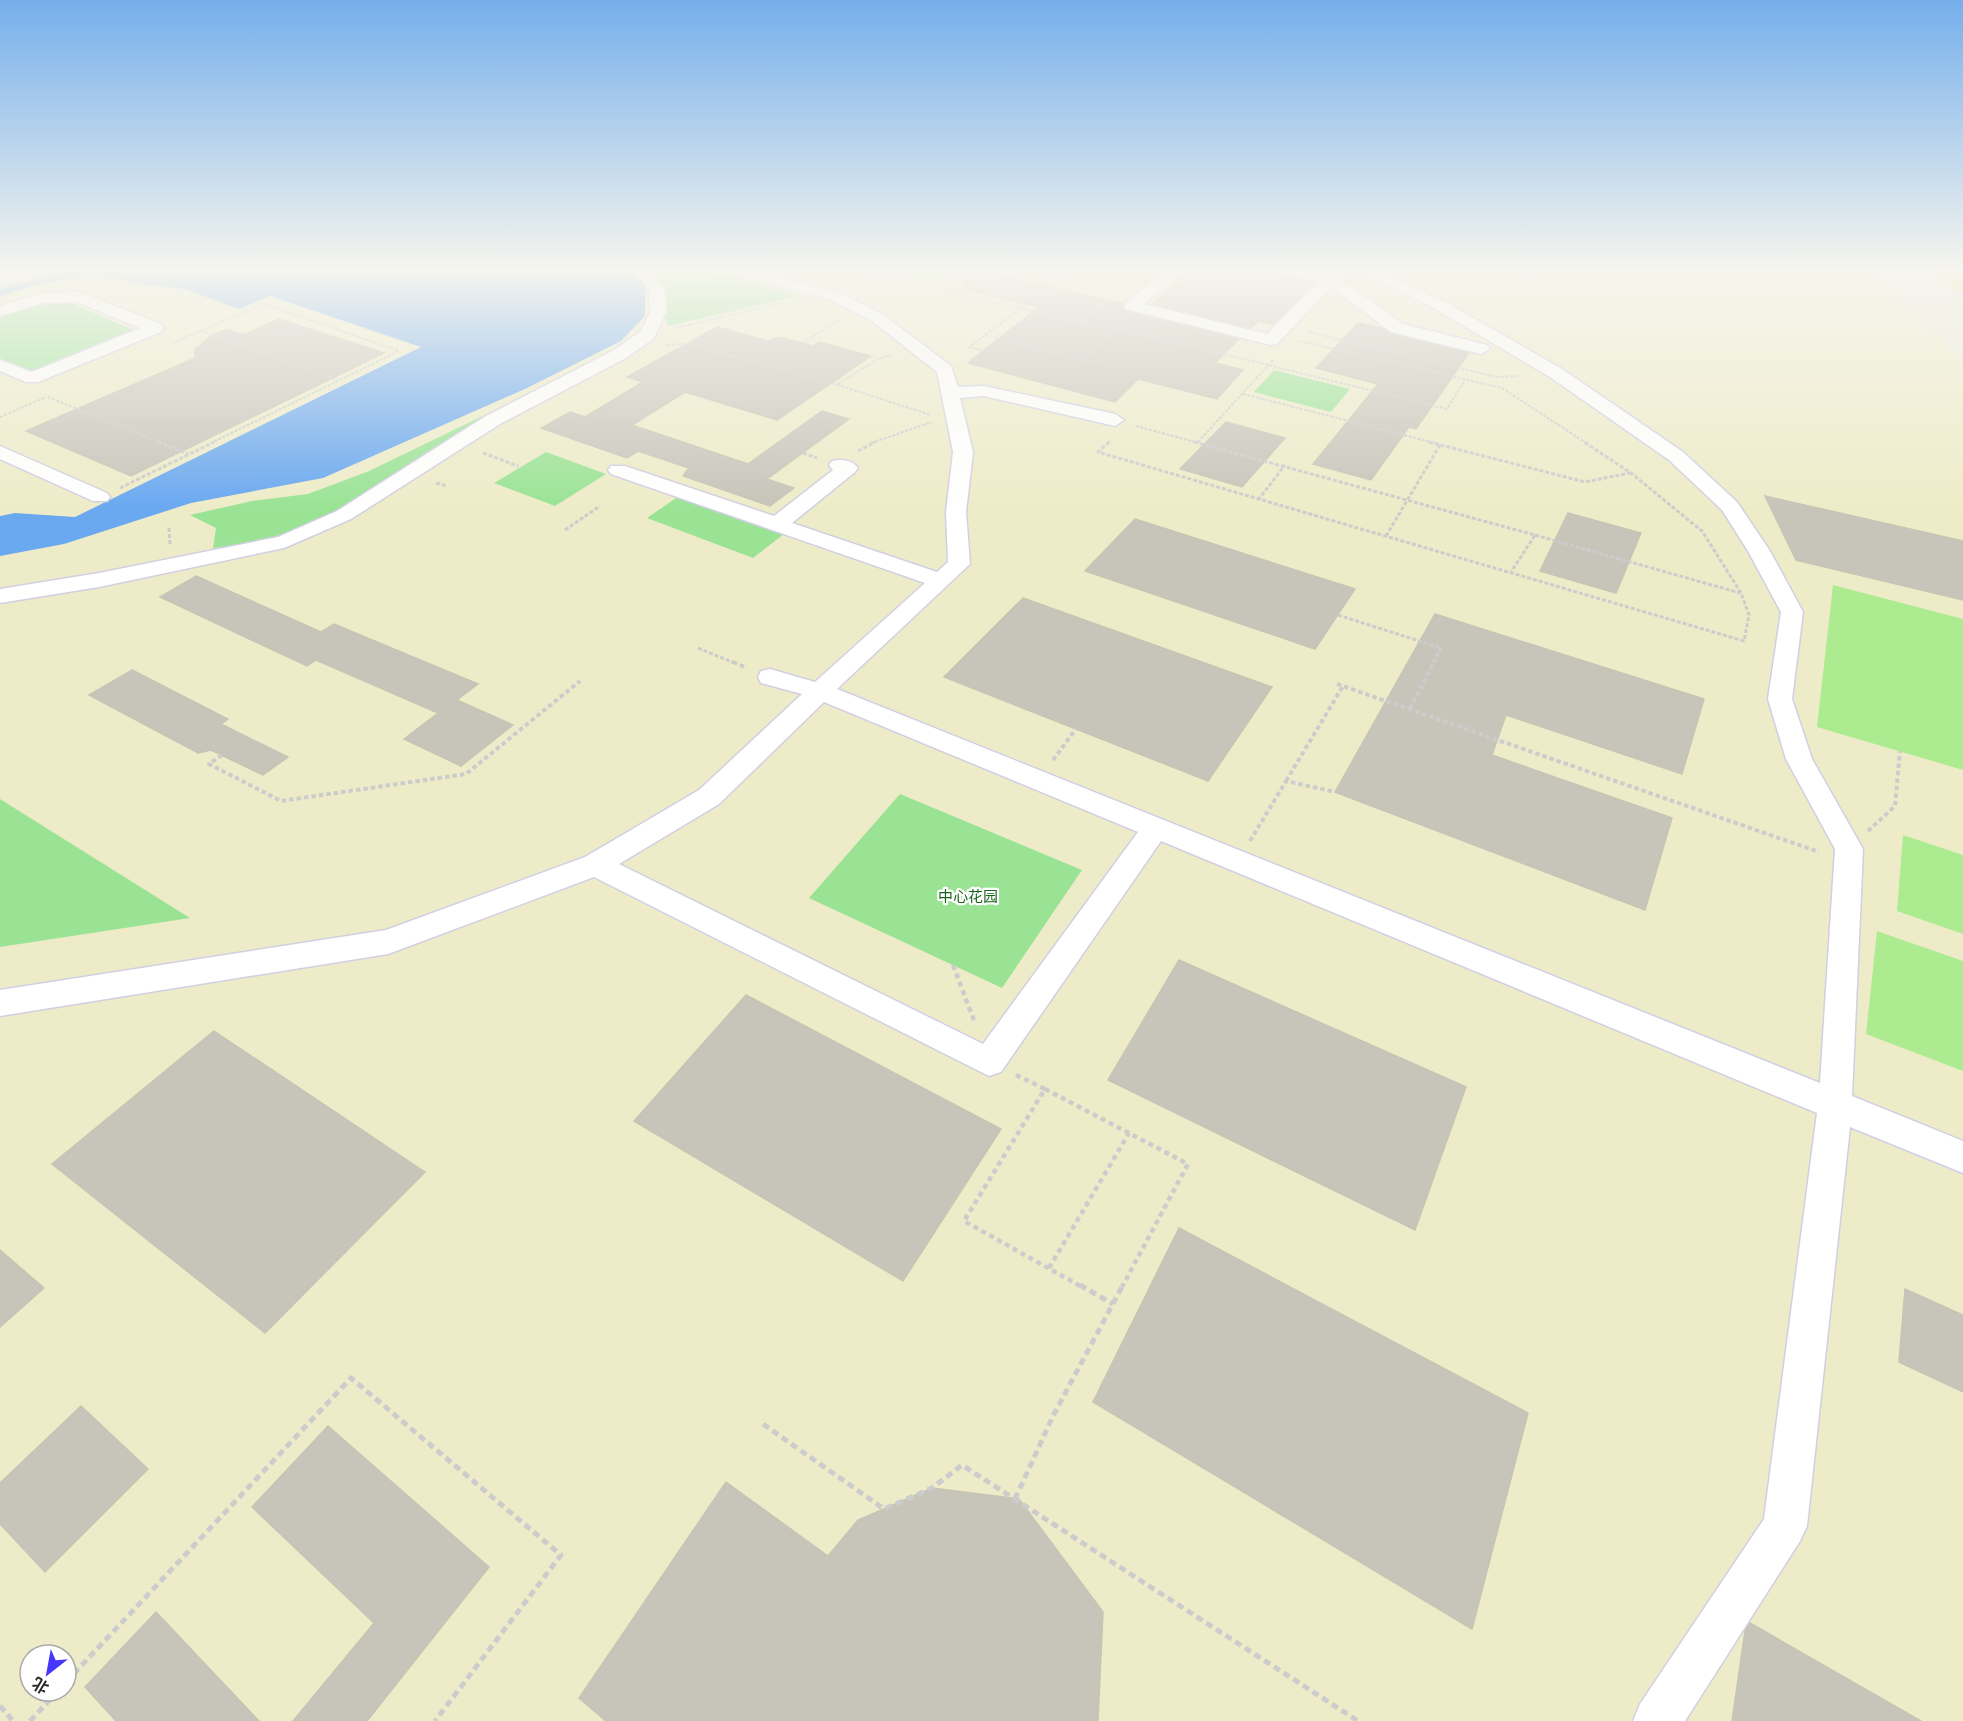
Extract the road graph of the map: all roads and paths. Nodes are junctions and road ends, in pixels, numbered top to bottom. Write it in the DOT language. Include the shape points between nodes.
graph roads {
  1 [pos="107,347"];
  2 [pos="246,347"];
  3 [pos="388,347"];
  4 [pos="629,347"];
  5 [pos="700,347"];
  6 [pos="970,347"];
  7 [pos="1036,347"];
  8 [pos="1097,347"];
  9 [pos="1196,347"];
  10 [pos="1328,347"];
  11 [pos="1474,347"];
  12 [pos="1512,347"];
  13 [pos="920,348"];
  14 [pos="1481,349"];
  15 [pos="984,351"];
  16 [pos="1276,357"];
  17 [pos="1084,360"];
  18 [pos="0,365"];
  19 [pos="1268,365"];
  20 [pos="1116,367"];
  21 [pos="1466,380"];
  22 [pos="339,381"];
  23 [pos="838,385"];
  24 [pos="59,392"];
  25 [pos="952,393"];
  26 [pos="1243,394"];
  27 [pos="48,396"];
  28 [pos="0,417"];
  29 [pos="931,422"];
  30 [pos="1121,422"];
  31 [pos="957,423"];
  32 [pos="1198,442"];
  33 [pos="457,444"];
  34 [pos="1440,445"];
  35 [pos="0,452"];
  36 [pos="189,454"];
  37 [pos="839,465"];
  38 [pos="1285,465"];
  39 [pos="518,466"];
  40 [pos="618,470"];
  41 [pos="1631,473"];
  42 [pos="100,497"];
  43 [pos="1408,498"];
  44 [pos="1258,500"];
  45 [pos="600,506"];
  46 [pos="777,524"];
  47 [pos="566,530"];
  48 [pos="1535,535"];
  49 [pos="1386,536"];
  50 [pos="1511,572"];
  51 [pos="941,581"];
  52 [pos="1740,593"];
  53 [pos="0,596"];
  54 [pos="1338,615"];
  55 [pos="698,648"];
  56 [pos="770,677"];
  57 [pos="580,681"];
  58 [pos="1337,684"];
  59 [pos="1343,686"];
  60 [pos="820,691"];
  61 [pos="1410,709"];
  62 [pos="1076,729"];
  63 [pos="1900,751"];
  64 [pos="222,755"];
  65 [pos="1039,780"];
  66 [pos="1286,781"];
  67 [pos="1335,792"];
  68 [pos="1155,830"];
  69 [pos="1849,855"];
  70 [pos="1237,862"];
  71 [pos="595,865"];
  72 [pos="953,965"];
  73 [pos="0,1003"];
  74 [pos="989,1062"];
  75 [pos="1045,1089"];
  76 [pos="1835,1106"];
  77 [pos="1129,1133"];
  78 [pos="1963,1157"];
  79 [pos="1048,1268"];
  80 [pos="1113,1304"];
  81 [pos="763,1425"];
  82 [pos="1015,1499"];
  83 [pos="78,1669"];
  84 [pos="47,1703"];
  85 [pos="0,1706"];
  86 [pos="13,1721"];
  87 [pos="30,1721"];
  88 [pos="435,1721"];
  89 [pos="1358,1721"];
  90 [pos="1657,1721"];
  1 -- 18 [label="street" via="32,378"];
  2 -- 22 [label="path"];
  3 -- 22 [label="path" via="399,351"];
  4 -- 33 [label="street" via="493,420"];
  5 -- 23 [label="path"];
  6 -- 15 [label="path"];
  7 -- 17 [label="path"];
  8 -- 17 [label="path"];
  9 -- 19 [label="path"];
  10 -- 21 [label="path"];
  11 -- 14 [label="street"];
  12 -- 69 [label="street" via="1559,375 1676,456 1730,506 1792,612 1780,699 1799,759"];
  13 -- 23 [label="path" via="878,358"];
  13 -- 25 [label="street" via="945,370"];
  16 -- 19 [label="path"];
  17 -- 20 [label="path"];
  19 -- 21 [label="path" via="1447,409"];
  19 -- 26 [label="path"];
  21 -- 41 [label="path" via="1502,388"];
  22 -- 36 [label="path"];
  23 -- 29 [label="path" via="931,414"];
  24 -- 27 [label="path"];
  25 -- 30 [label="street" via="984,391"];
  25 -- 31 [label="street"];
  26 -- 32 [label="path"];
  26 -- 34 [label="path"];
  27 -- 28 [label="path"];
  27 -- 36 [label="path"];
  29 -- 31 [label="path"];
  29 -- 37 [label="path" via="866,445"];
  30 -- 32 [label="path"];
  30 -- 44 [label="path" via="1098,452"];
  31 -- 51 [label="street" via="963,452 956,512 959,564"];
  32 -- 38 [label="path"];
  33 -- 39 [label="path"];
  33 -- 53 [label="street" via="344,515 284,542"];
  34 -- 41 [label="path" via="1585,482"];
  34 -- 43 [label="path"];
  35 -- 42 [label="street"];
  36 -- 42 [label="path"];
  37 -- 46 [label="street" via="848,468"];
  38 -- 43 [label="path"];
  38 -- 44 [label="path"];
  40 -- 46 [label="street"];
  41 -- 52 [label="path" via="1702,531"];
  43 -- 48 [label="path"];
  43 -- 49 [label="path"];
  44 -- 49 [label="path"];
  45 -- 47 [label="path"];
  46 -- 51 [label="street"];
  48 -- 50 [label="path"];
  48 -- 52 [label="path"];
  49 -- 50 [label="path"];
  50 -- 52 [label="path" via="1744,641 1749,615"];
  51 -- 60 [label="street"];
  54 -- 61 [label="path" via="1441,648"];
  55 -- 56 [label="path"];
  56 -- 60 [label="street"];
  57 -- 64 [label="path" via="466,774 281,801 209,764"];
  58 -- 59 [label="path"];
  59 -- 61 [label="path"];
  59 -- 66 [label="path"];
  60 -- 65 [label="street"];
  60 -- 71 [label="street" via="708,797"];
  61 -- 69 [label="path"];
  62 -- 65 [label="path"];
  63 -- 69 [label="path" via="1895,806"];
  65 -- 68 [label="street"];
  66 -- 67 [label="path"];
  66 -- 70 [label="path"];
  68 -- 70 [label="street"];
  68 -- 74 [label="street"];
  69 -- 76 [label="street"];
  70 -- 76 [label="street"];
  71 -- 73 [label="street" via="388,942"];
  71 -- 74 [label="street"];
  72 -- 74 [label="path"];
  74 -- 75 [label="path"];
  75 -- 77 [label="path"];
  75 -- 79 [label="path" via="964,1221"];
  76 -- 78 [label="street"];
  76 -- 90 [label="street" via="1785,1526"];
  77 -- 79 [label="path"];
  77 -- 80 [label="path" via="1188,1164"];
  79 -- 80 [label="path"];
  80 -- 82 [label="path" via="1053,1416"];
  81 -- 82 [label="path" via="884,1509 932,1488 962,1465"];
  82 -- 89 [label="path"];
  83 -- 88 [label="path" via="351,1378 561,1555"];
  84 -- 87 [label="path"];
  85 -- 86 [label="path"];
}
